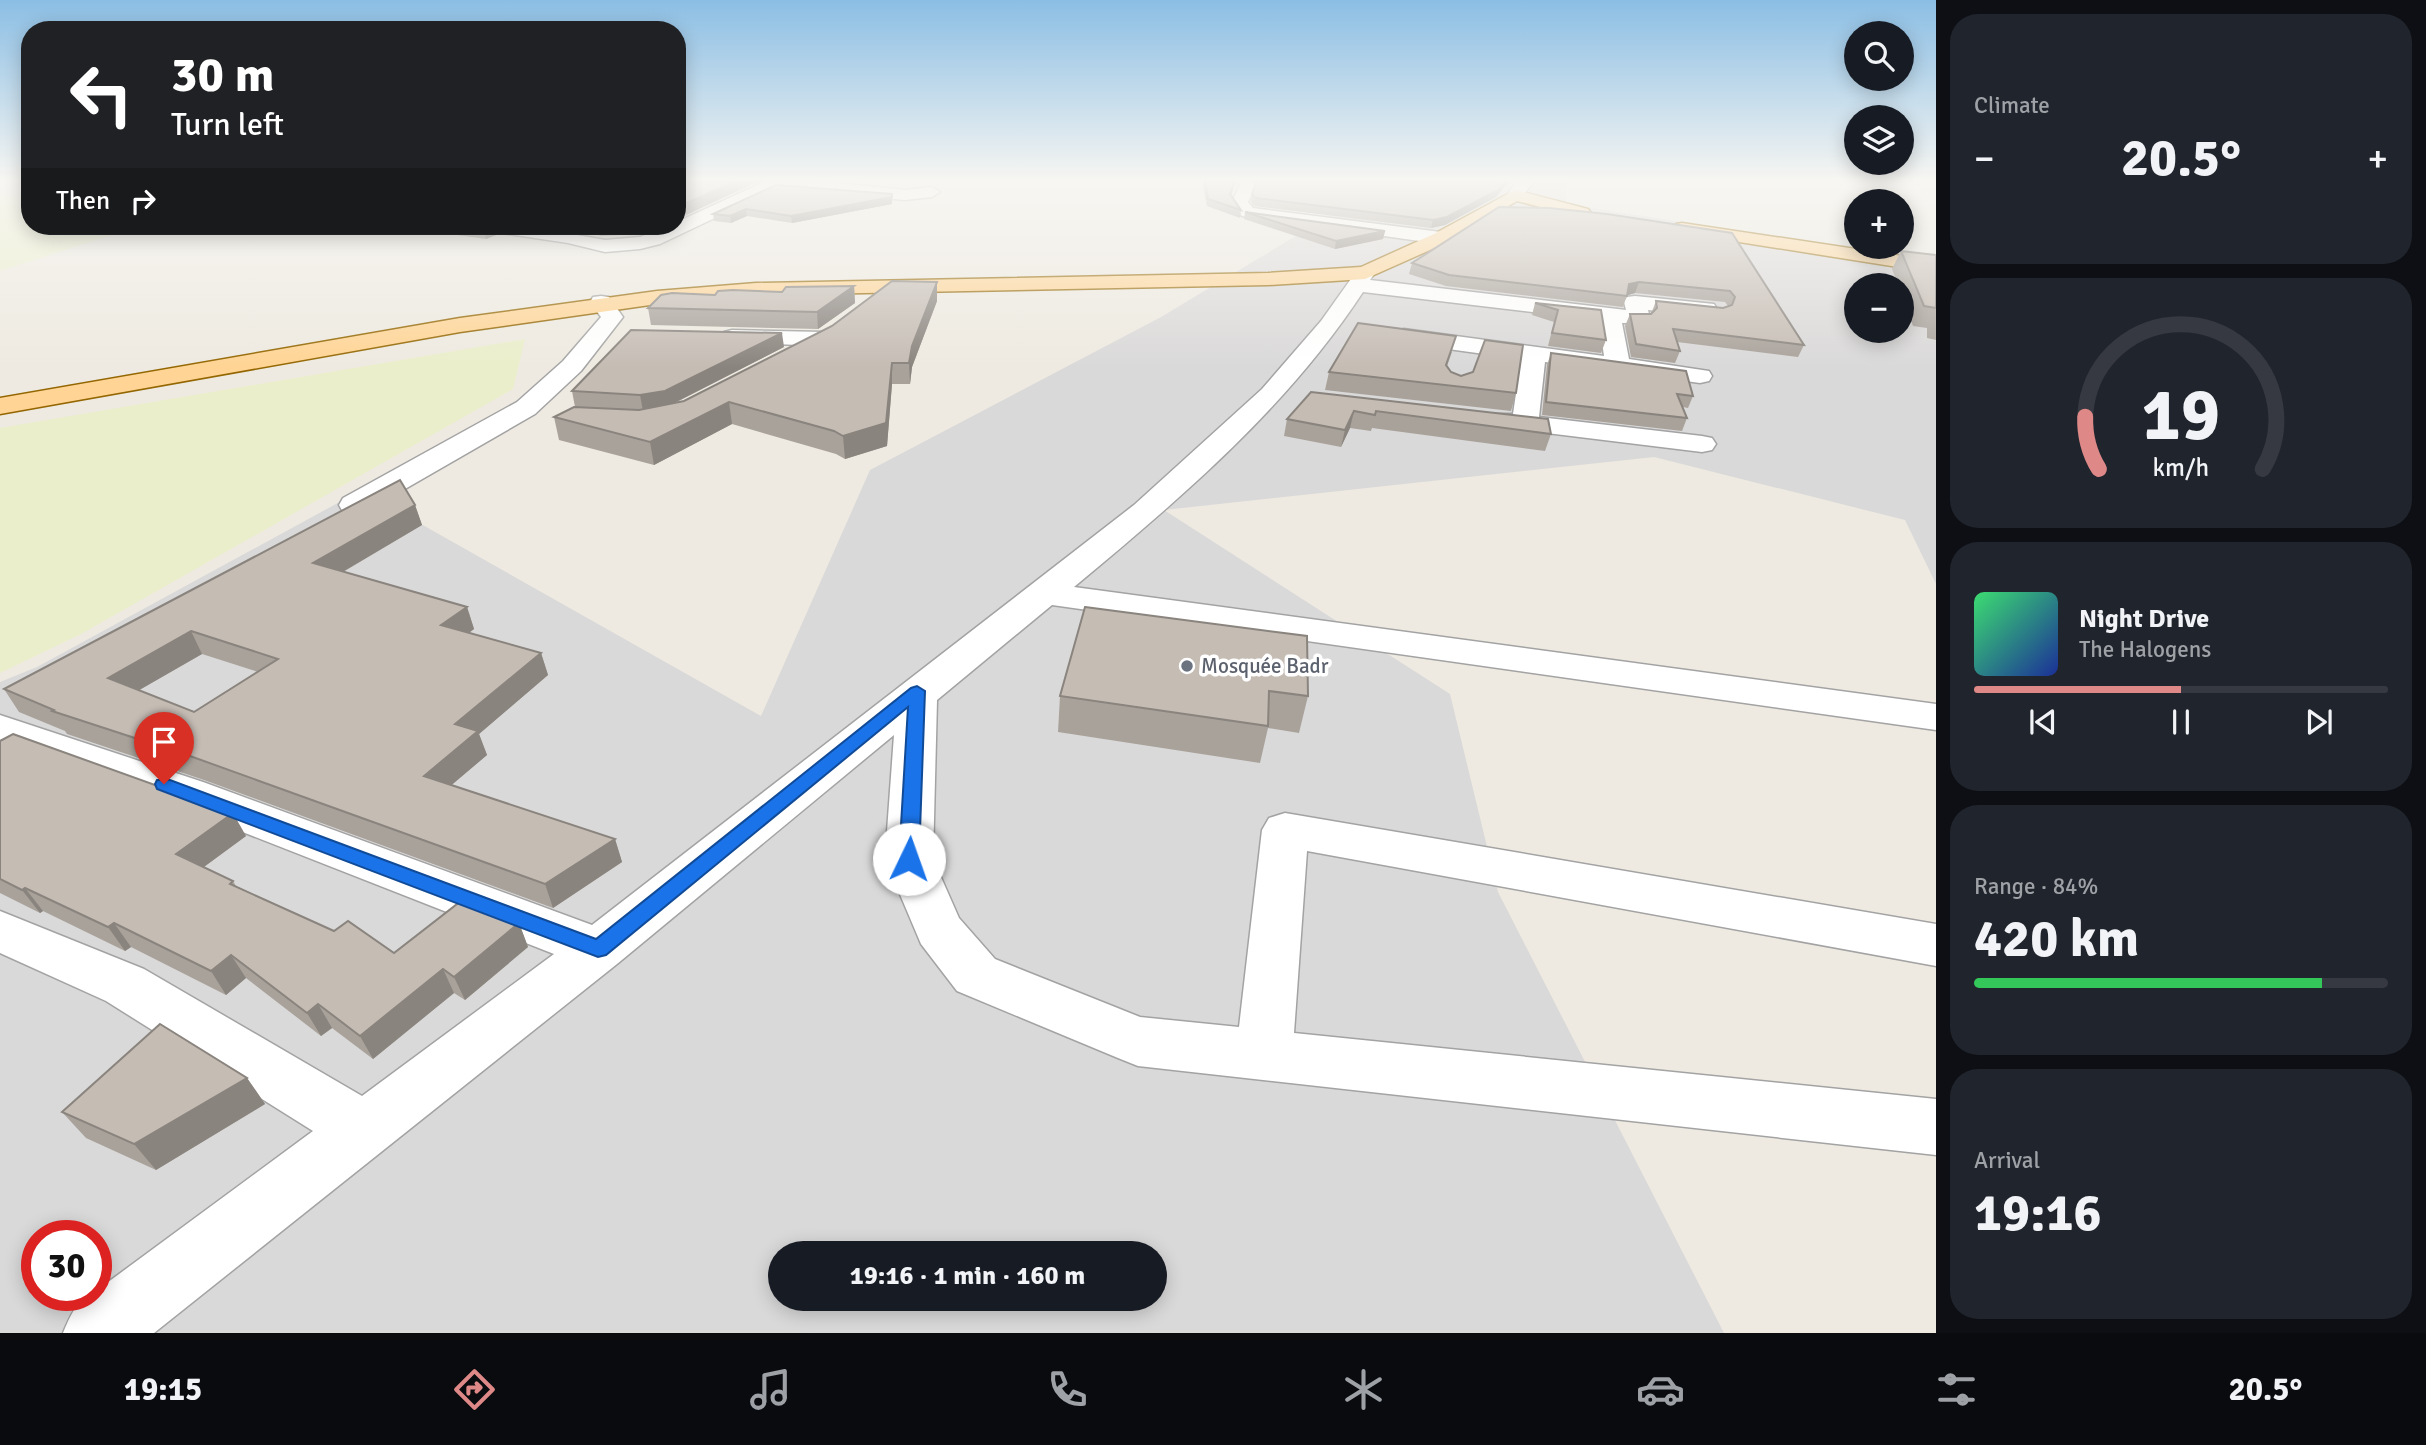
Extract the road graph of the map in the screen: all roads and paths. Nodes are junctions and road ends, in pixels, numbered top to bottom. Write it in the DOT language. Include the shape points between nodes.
graph roads {
  1 [pos="594,243"];
  2 [pos="627,243"];
  3 [pos="1432,243"];
  4 [pos="1779,243"];
  5 [pos="1936,267"];
  6 [pos="1361,279"];
  7 [pos="894,286"];
  8 [pos="601,302"];
  9 [pos="866,308"];
  10 [pos="1717,310"];
  11 [pos="1609,315"];
  12 [pos="845,324"];
  13 [pos="1380,333"];
  14 [pos="706,336"];
  15 [pos="824,339"];
  16 [pos="1468,345"];
  17 [pos="1534,354"];
  18 [pos="780,362"];
  19 [pos="1618,365"];
  20 [pos="1461,370"];
  21 [pos="1700,376"];
  22 [pos="0,406"];
  23 [pos="516,415"];
  24 [pos="554,417"];
  25 [pos="1472,417"];
  26 [pos="1525,423"];
  27 [pos="1702,444"];
  28 [pos="330,519"];
  29 [pos="1042,593"];
  30 [pos="917,691"];
  31 [pos="1936,717"];
  32 [pos="0,728"];
  33 [pos="0,932"];
  34 [pos="1936,945"];
  35 [pos="598,949"];
  36 [pos="1264,1055"];
  37 [pos="1936,1127"];
  38 [pos="363,1129"];
  39 [pos="98,1333"];
  1 -- 2 [label="street"];
  3 -- 6 [label="main road"];
  4 -- 5 [label="main road"];
  6 -- 7 [label="main road"];
  6 -- 11 [label="street"];
  6 -- 29 [label="street" via="1342,328 1284,395"];
  7 -- 8 [label="main road" via="756,289"];
  7 -- 9 [label="street"];
  8 -- 22 [label="main road"];
  8 -- 23 [label="street" via="612,317 613,334"];
  10 -- 11 [label="street" via="1635,302 1639,318"];
  11 -- 19 [label="street"];
  12 -- 15 [label="street"];
  13 -- 16 [label="street"];
  14 -- 15 [label="street"];
  15 -- 18 [label="street"];
  16 -- 17 [label="street"];
  16 -- 20 [label="street"];
  17 -- 19 [label="street"];
  17 -- 26 [label="street"];
  19 -- 21 [label="street"];
  23 -- 24 [label="street"];
  23 -- 28 [label="street"];
  25 -- 26 [label="street"];
  26 -- 27 [label="street"];
  29 -- 30 [label="street"];
  29 -- 31 [label="street"];
  30 -- 35 [label="street"];
  30 -- 36 [label="street" via="909,859 939,930 976,975 1138,1041"];
  32 -- 35 [label="street" via="187,793"];
  33 -- 38 [label="street" via="125,985"];
  34 -- 36 [label="street" via="1285,830"];
  35 -- 38 [label="street"];
  36 -- 37 [label="street"];
  38 -- 39 [label="street"];
}
